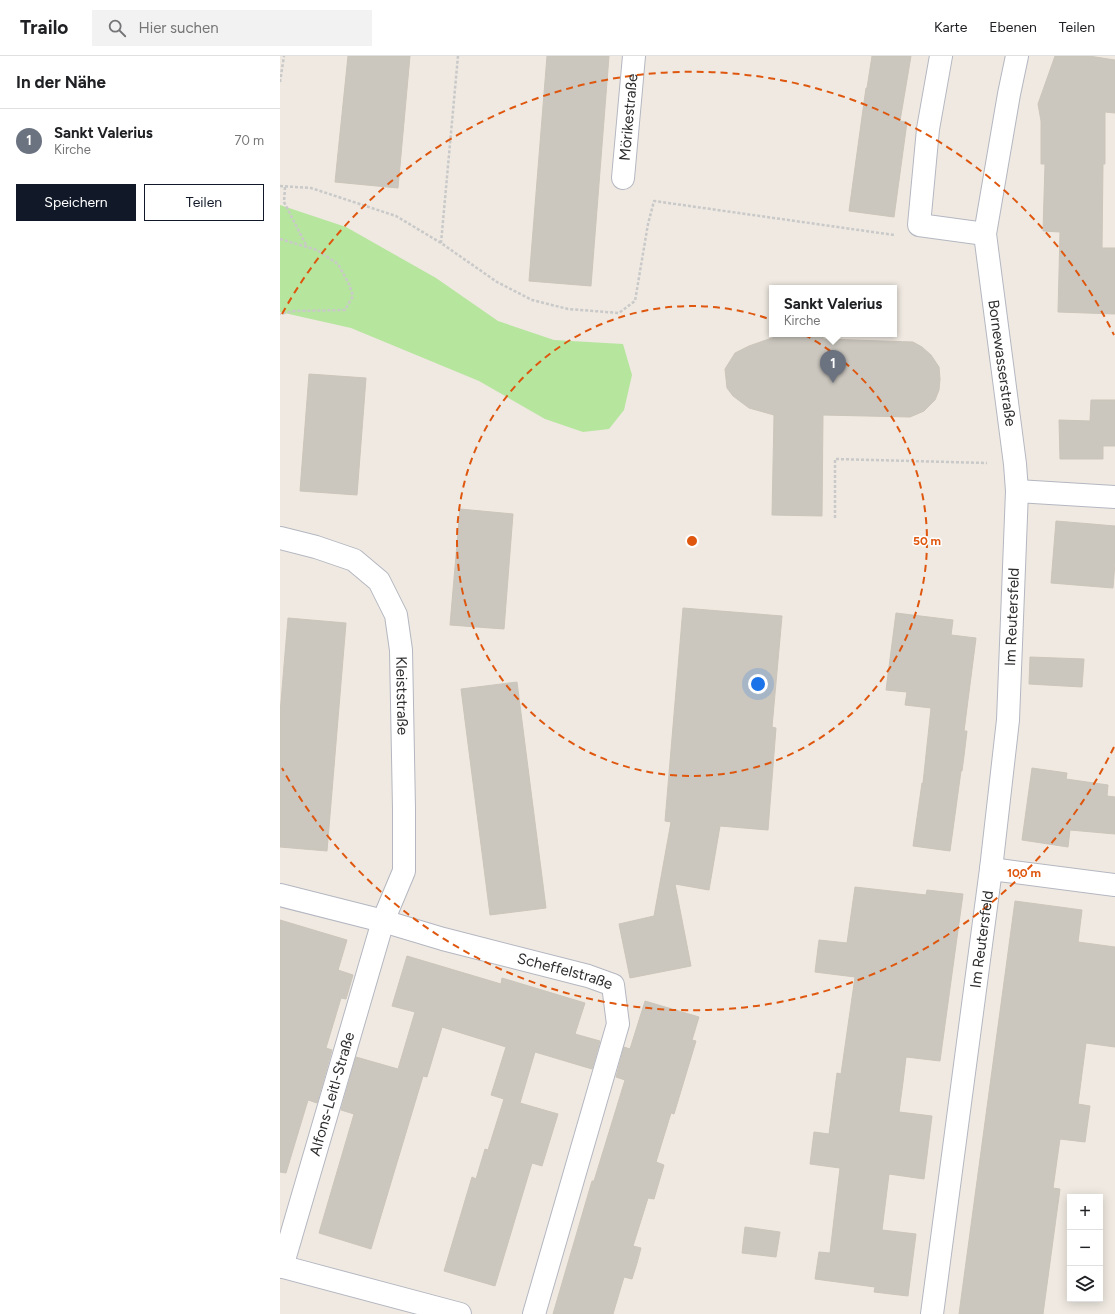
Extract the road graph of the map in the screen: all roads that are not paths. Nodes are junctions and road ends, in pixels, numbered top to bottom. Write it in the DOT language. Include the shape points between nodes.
graph roads {
  1 [pos="634,56"];
  2 [pos="941,56"];
  3 [pos="1017,56"];
  4 [pos="623,178"];
  5 [pos="985,234"];
  6 [pos="1017,491"];
  7 [pos="1115,497"];
  8 [pos="280,538"];
  9 [pos="991,870"];
  10 [pos="1115,885"];
  11 [pos="280,894"];
  12 [pos="383,921"];
  13 [pos="281,1266"];
  14 [pos="460,1314"];
  15 [pos="534,1314"];
  16 [pos="932,1314"];
  1 -- 4 [label="street, Mörikestraße"];
  2 -- 5 [label="street" via="928,129 919,225"];
  3 -- 5 [label="street, Bornewasserstraße"];
  5 -- 6 [label="street, Bornewasserstraße"];
  6 -- 7 [label="street"];
  6 -- 9 [label="street, Im Reutersfeld" via="1008,720"];
  8 -- 12 [label="street, Kleiststraße" via="354,560 379,581 396,615 401,650 404,871"];
  9 -- 10 [label="street"];
  9 -- 16 [label="street, Im Reutersfeld"];
  11 -- 12 [label="street, Scheffelstraße"];
  12 -- 13 [label="street, Alfons-Leitl-Straße"];
  12 -- 15 [label="street, Scheffelstraße" via="613,985 618,1024"];
  13 -- 14 [label="street"];
}
